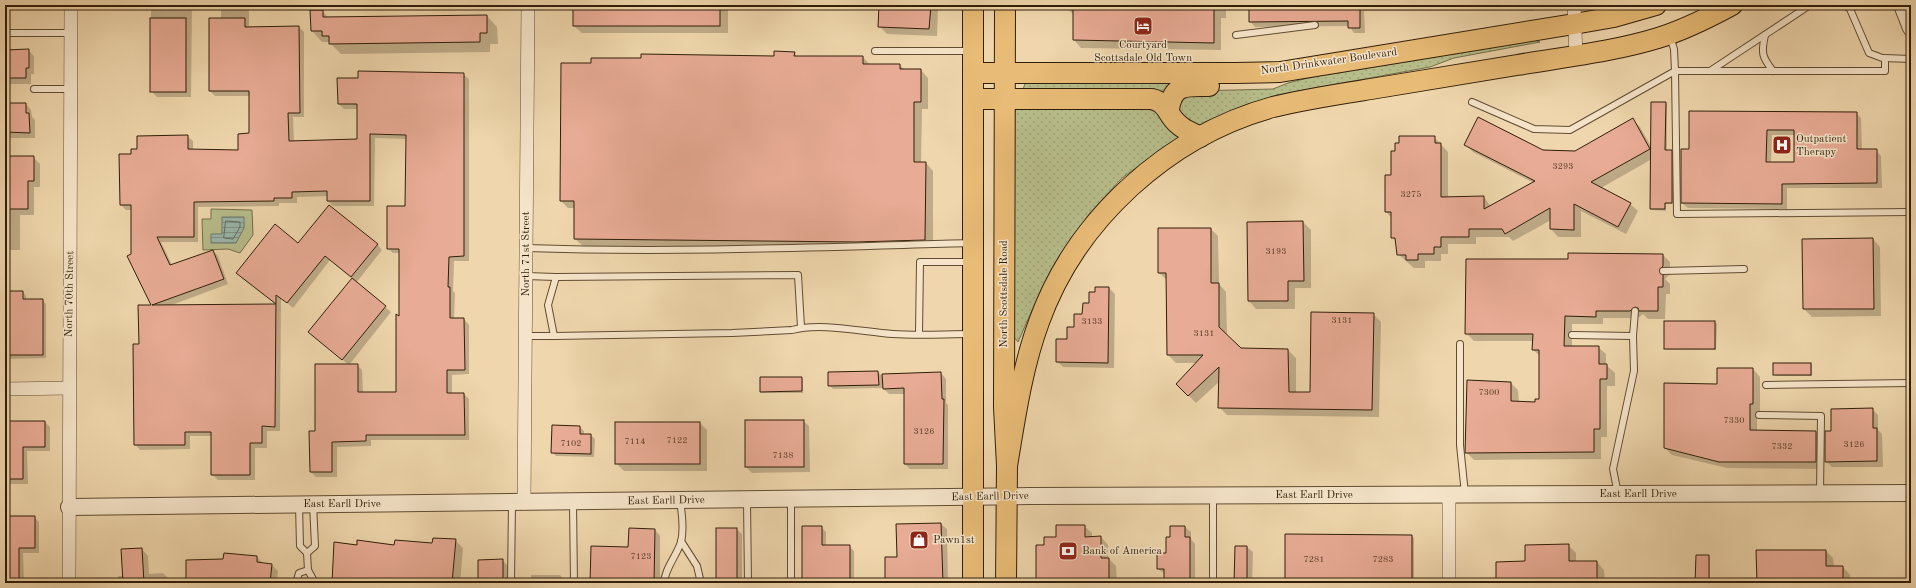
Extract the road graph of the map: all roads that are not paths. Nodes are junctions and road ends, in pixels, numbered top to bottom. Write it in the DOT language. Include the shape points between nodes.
graph roads {
  1 [pos="71,5"];
  2 [pos="528,5"];
  3 [pos="973,5"];
  4 [pos="1005,5"];
  5 [pos="1656,5"];
  6 [pos="1732,5"];
  7 [pos="1810,5"];
  8 [pos="1844,5"];
  9 [pos="1902,5"];
  10 [pos="1574,15"];
  11 [pos="1316,25"];
  12 [pos="1911,28"];
  13 [pos="5,33"];
  14 [pos="71,33"];
  15 [pos="1669,34"];
  16 [pos="1236,35"];
  17 [pos="1765,35"];
  18 [pos="973,51"];
  19 [pos="875,52"];
  20 [pos="1576,56"];
  21 [pos="1884,58"];
  22 [pos="1911,59"];
  23 [pos="1293,70"];
  24 [pos="1675,71"];
  25 [pos="1710,71"];
  26 [pos="1773,71"];
  27 [pos="973,73"];
  28 [pos="1005,73"];
  29 [pos="71,88"];
  30 [pos="34,89"];
  31 [pos="973,98"];
  32 [pos="1004,98"];
  33 [pos="1472,102"];
  34 [pos="1168,109"];
  35 [pos="1200,137"];
  36 [pos="1911,212"];
  37 [pos="526,248"];
  38 [pos="972,253"];
  39 [pos="1744,269"];
  40 [pos="1663,271"];
  41 [pos="526,276"];
  42 [pos="556,277"];
  43 [pos="1635,311"];
  44 [pos="801,327"];
  45 [pos="919,334"];
  46 [pos="972,334"];
  47 [pos="1572,335"];
  48 [pos="526,336"];
  49 [pos="554,336"];
  50 [pos="1633,336"];
  51 [pos="1460,344"];
  52 [pos="1911,383"];
  53 [pos="1766,385"];
  54 [pos="69,388"];
  55 [pos="5,389"];
  56 [pos="1759,415"];
  57 [pos="1007,466"];
  58 [pos="1820,493"];
  59 [pos="1911,493"];
  60 [pos="1457,494"];
  61 [pos="1618,494"];
  62 [pos="1213,495"];
  63 [pos="1007,496"];
  64 [pos="973,497"];
  65 [pos="791,499"];
  66 [pos="747,500"];
  67 [pos="680,501"];
  68 [pos="573,502"];
  69 [pos="518,503"];
  70 [pos="306,504"];
  71 [pos="69,507"];
  72 [pos="681,541"];
  73 [pos="307,553"];
  74 [pos="308,570"];
  75 [pos="69,583"];
  76 [pos="296,583"];
  77 [pos="315,583"];
  78 [pos="511,583"];
  79 [pos="574,583"];
  80 [pos="664,583"];
  81 [pos="700,583"];
  82 [pos="748,583"];
  83 [pos="791,583"];
  84 [pos="973,583"];
  85 [pos="1006,583"];
  86 [pos="1213,583"];
  87 [pos="1449,583"];
  1 -- 14 [label="street, North 70th Street"];
  2 -- 37 [label="street, North 71st Street"];
  3 -- 18 [label="main road"];
  4 -- 28 [label="main road, North Scottsdale Road"];
  5 -- 10 [label="main road, North Drinkwater Boulevard" via="1614,17"];
  6 -- 15 [label="main road"];
  7 -- 17 [label="lane"];
  8 -- 21 [label="lane" via="1850,9 1869,53"];
  9 -- 12 [label="street"];
  10 -- 20 [label="street"];
  10 -- 23 [label="main road, North Drinkwater Boulevard"];
  11 -- 16 [label="lane"];
  13 -- 14 [label="lane"];
  14 -- 29 [label="street, North 70th Street"];
  15 -- 20 [label="main road"];
  15 -- 24 [label="lane" via="1674,49"];
  17 -- 25 [label="lane"];
  17 -- 26 [label="lane" via="1762,49 1764,61"];
  18 -- 19 [label="lane"];
  18 -- 27 [label="main road"];
  20 -- 35 [label="main road" via="1300,101 1246,116"];
  21 -- 22 [label="lane"];
  21 -- 26 [label="lane" via="1885,71"];
  23 -- 28 [label="main road, North Drinkwater Boulevard" via="1236,74"];
  23 -- 34 [label="main road" via="1238,86 1184,86 1173,95"];
  24 -- 25 [label="lane"];
  24 -- 33 [label="lane" via="1570,130 1534,129"];
  24 -- 36 [label="lane" via="1677,214"];
  25 -- 26 [label="lane"];
  27 -- 28 [label="main road, North Drinkwater Boulevard"];
  27 -- 31 [label="main road"];
  28 -- 32 [label="main road, North Scottsdale Road"];
  29 -- 30 [label="lane"];
  29 -- 54 [label="street, North 70th Street"];
  31 -- 32 [label="main road"];
  31 -- 38 [label="main road"];
  32 -- 34 [label="main road" via="1147,98 1157,100"];
  32 -- 57 [label="main road, North Scottsdale Road" via="1004,407"];
  34 -- 35 [label="main road" via="1179,125"];
  35 -- 57 [label="main road" via="1153,168 1113,204 1063,270 1039,321 1027,360"];
  37 -- 38 [label="lane"];
  37 -- 41 [label="street, North 71st Street"];
  38 -- 45 [label="lane" via="920,262"];
  38 -- 46 [label="main road"];
  39 -- 40 [label="lane"];
  41 -- 42 [label="lane"];
  41 -- 48 [label="street, North 71st Street"];
  42 -- 44 [label="lane" via="798,275"];
  42 -- 49 [label="lane" via="548,305"];
  43 -- 50 [label="lane"];
  44 -- 45 [label="lane"];
  44 -- 49 [label="lane" via="792,330 732,333"];
  45 -- 46 [label="lane"];
  46 -- 64 [label="main road"];
  47 -- 50 [label="lane"];
  48 -- 49 [label="lane"];
  48 -- 69 [label="street, North 71st Street"];
  50 -- 61 [label="lane" via="1634,371 1613,469"];
  51 -- 60 [label="lane" via="1460,445"];
  52 -- 53 [label="lane"];
  54 -- 55 [label="street"];
  54 -- 71 [label="street, North 70th Street"];
  56 -- 58 [label="lane" via="1821,416"];
  57 -- 63 [label="main road, North Scottsdale Road"];
  58 -- 59 [label="street, East Earll Drive"];
  58 -- 61 [label="street, East Earll Drive"];
  60 -- 61 [label="street, East Earll Drive"];
  60 -- 62 [label="street, East Earll Drive"];
  60 -- 87 [label="street"];
  62 -- 63 [label="street, East Earll Drive"];
  62 -- 86 [label="lane"];
  63 -- 64 [label="street, East Earll Drive"];
  63 -- 85 [label="main road, North Scottsdale Road"];
  64 -- 65 [label="street, East Earll Drive"];
  64 -- 84 [label="main road"];
  65 -- 66 [label="street, East Earll Drive"];
  65 -- 83 [label="lane"];
  66 -- 67 [label="street, East Earll Drive"];
  66 -- 82 [label="lane"];
  67 -- 68 [label="street, East Earll Drive"];
  67 -- 72 [label="lane"];
  68 -- 69 [label="street, East Earll Drive"];
  68 -- 79 [label="lane"];
  69 -- 70 [label="street, East Earll Drive"];
  69 -- 78 [label="lane"];
  70 -- 71 [label="street, East Earll Drive"];
  70 -- 73 [label="lane" via="300,546"];
  70 -- 73 [label="lane" via="315,546"];
  71 -- 75 [label="street, North 70th Street"];
  72 -- 80 [label="lane" via="664,575"];
  72 -- 81 [label="lane" via="697,566"];
  73 -- 74 [label="lane"];
  74 -- 76 [label="lane" via="299,573"];
  74 -- 77 [label="lane"];
}
